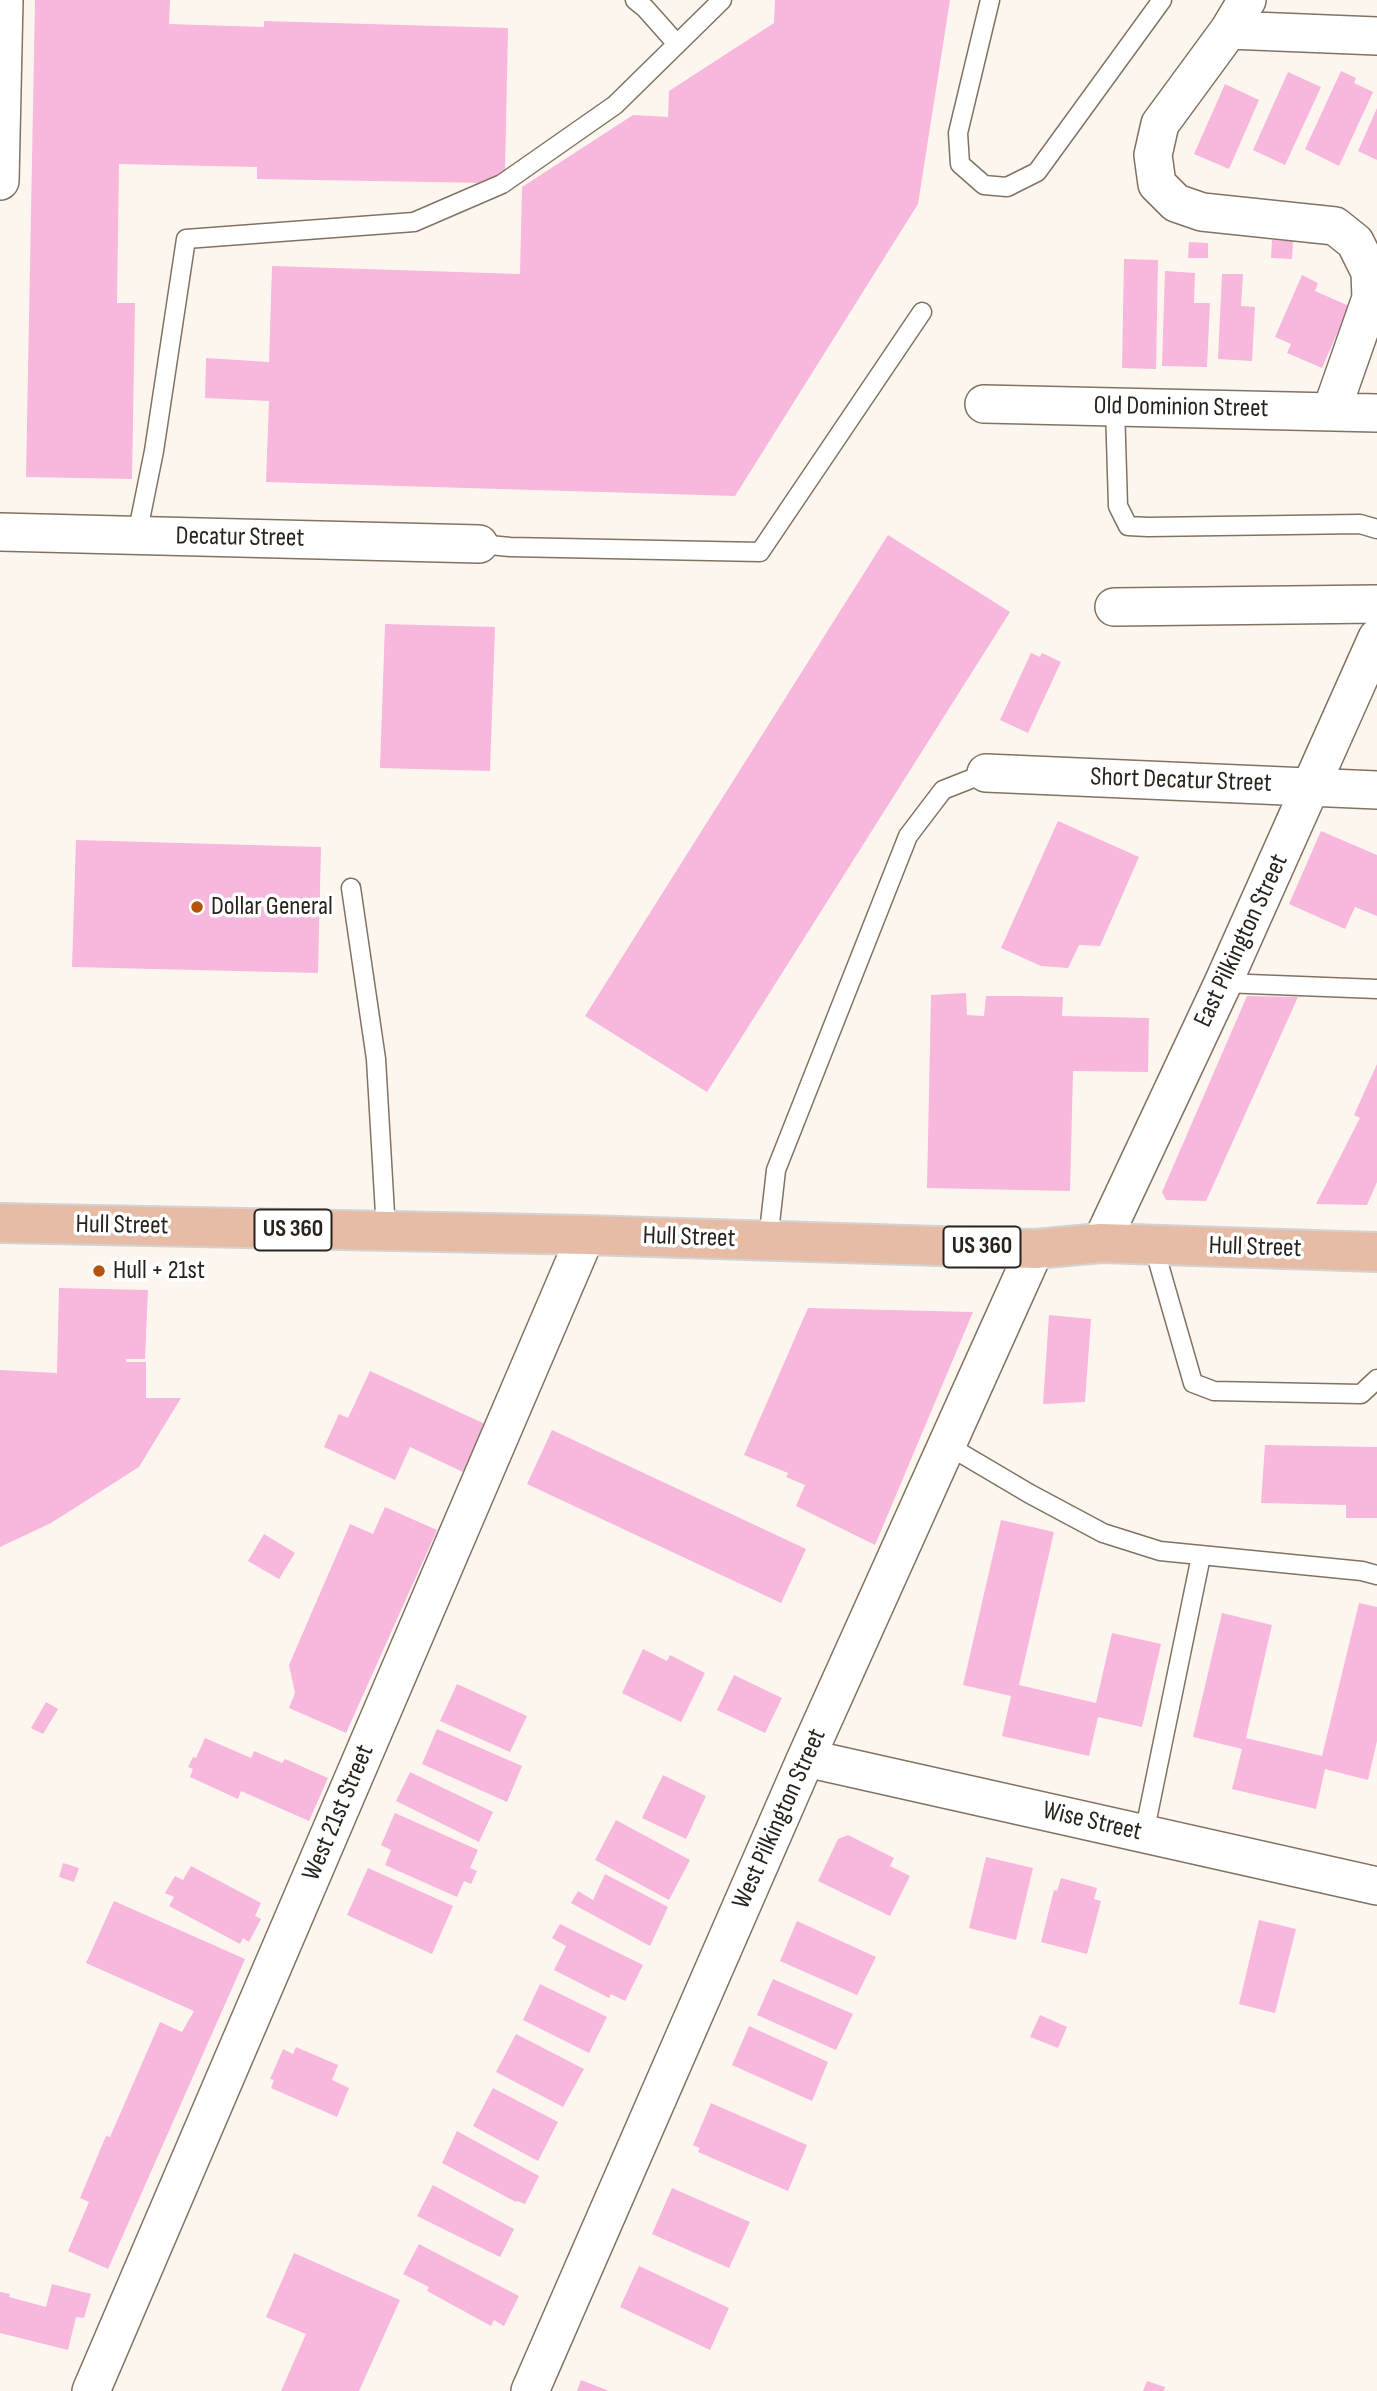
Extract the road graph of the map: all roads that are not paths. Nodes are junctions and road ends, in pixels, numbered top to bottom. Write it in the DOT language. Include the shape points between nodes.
graph roads {
  1 [pos="4,0"];
  2 [pos="635,0"];
  3 [pos="722,0"];
  4 [pos="990,0"];
  5 [pos="1162,0"];
  6 [pos="1238,15"];
  7 [pos="1377,36"];
  8 [pos="677,44"];
  9 [pos="0,181"];
  10 [pos="922,312"];
  11 [pos="984,404"];
  12 [pos="1115,407"];
  13 [pos="1331,412"];
  14 [pos="1377,413"];
  15 [pos="1377,529"];
  16 [pos="0,532"];
  17 [pos="137,535"];
  18 [pos="479,544"];
  19 [pos="1377,604"];
  20 [pos="1114,607"];
  21 [pos="1377,638"];
  22 [pos="986,773"];
  23 [pos="1312,787"];
  24 [pos="1377,790"];
  25 [pos="351,888"];
  26 [pos="1223,983"];
  27 [pos="1377,989"];
  28 [pos="0,1223"];
  29 [pos="386,1231"];
  30 [pos="586,1236"];
  31 [pos="768,1241"];
  32 [pos="1101,1243"];
  33 [pos="1153,1244"];
  34 [pos="1035,1249"];
  35 [pos="1377,1252"];
  36 [pos="1377,1379"];
  37 [pos="947,1445"];
  38 [pos="1201,1556"];
  39 [pos="1377,1575"];
  40 [pos="806,1758"];
  41 [pos="1144,1834"];
  42 [pos="1377,1886"];
  43 [pos="91,2391"];
  44 [pos="530,2391"];
  1 -- 9 [label="street"];
  2 -- 8 [label="lane"];
  3 -- 8 [label="lane"];
  4 -- 5 [label="lane" via="958,132 960,164 984,185 1007,187 1037,172"];
  6 -- 7 [label="street"];
  6 -- 13 [label="street" via="1160,124 1153,155 1157,184 1176,203 1202,212 1335,226 1355,242 1370,272 1371,298"];
  8 -- 17 [label="lane" via="615,105 502,184 414,222 186,239"];
  10 -- 18 [label="lane" via="760,552"];
  11 -- 12 [label="street, Old Dominion Street"];
  12 -- 13 [label="street, Old Dominion Street"];
  12 -- 15 [label="lane" via="1118,506 1128,526 1360,524"];
  13 -- 14 [label="street, Old Dominion Street"];
  16 -- 17 [label="street, Decatur Street"];
  17 -- 18 [label="street, Decatur Street"];
  19 -- 20 [label="street"];
  21 -- 23 [label="street, East Pilkington Street"];
  22 -- 23 [label="street, Short Decatur Street"];
  22 -- 31 [label="lane" via="943,790 908,836 776,1170"];
  23 -- 24 [label="street, Short Decatur Street"];
  23 -- 26 [label="street, East Pilkington Street"];
  25 -- 29 [label="lane" via="376,1059"];
  26 -- 27 [label="lane"];
  26 -- 32 [label="street, East Pilkington Street"];
  28 -- 29 [label="main road, Hull Street / US 360"];
  29 -- 30 [label="main road, Hull Street / US 360"];
  30 -- 31 [label="main road, Hull Street / US 360"];
  30 -- 43 [label="street, West 21st Street"];
  31 -- 34 [label="main road, Hull Street / US 360"];
  32 -- 33 [label="main road, Hull Street / US 360"];
  32 -- 34 [label="main road, Hull Street / US 360"];
  33 -- 35 [label="main road, Hull Street / US 360"];
  33 -- 36 [label="lane" via="1193,1383 1214,1391 1361,1394"];
  34 -- 37 [label="street, West Pilkington Street"];
  37 -- 38 [label="lane" via="1104,1533 1160,1550"];
  37 -- 40 [label="street, West Pilkington Street"];
  38 -- 39 [label="lane"];
  38 -- 41 [label="lane"];
  40 -- 41 [label="street, Wise Street"];
  40 -- 44 [label="street, West Pilkington Street"];
  41 -- 42 [label="street, Wise Street"];
}
